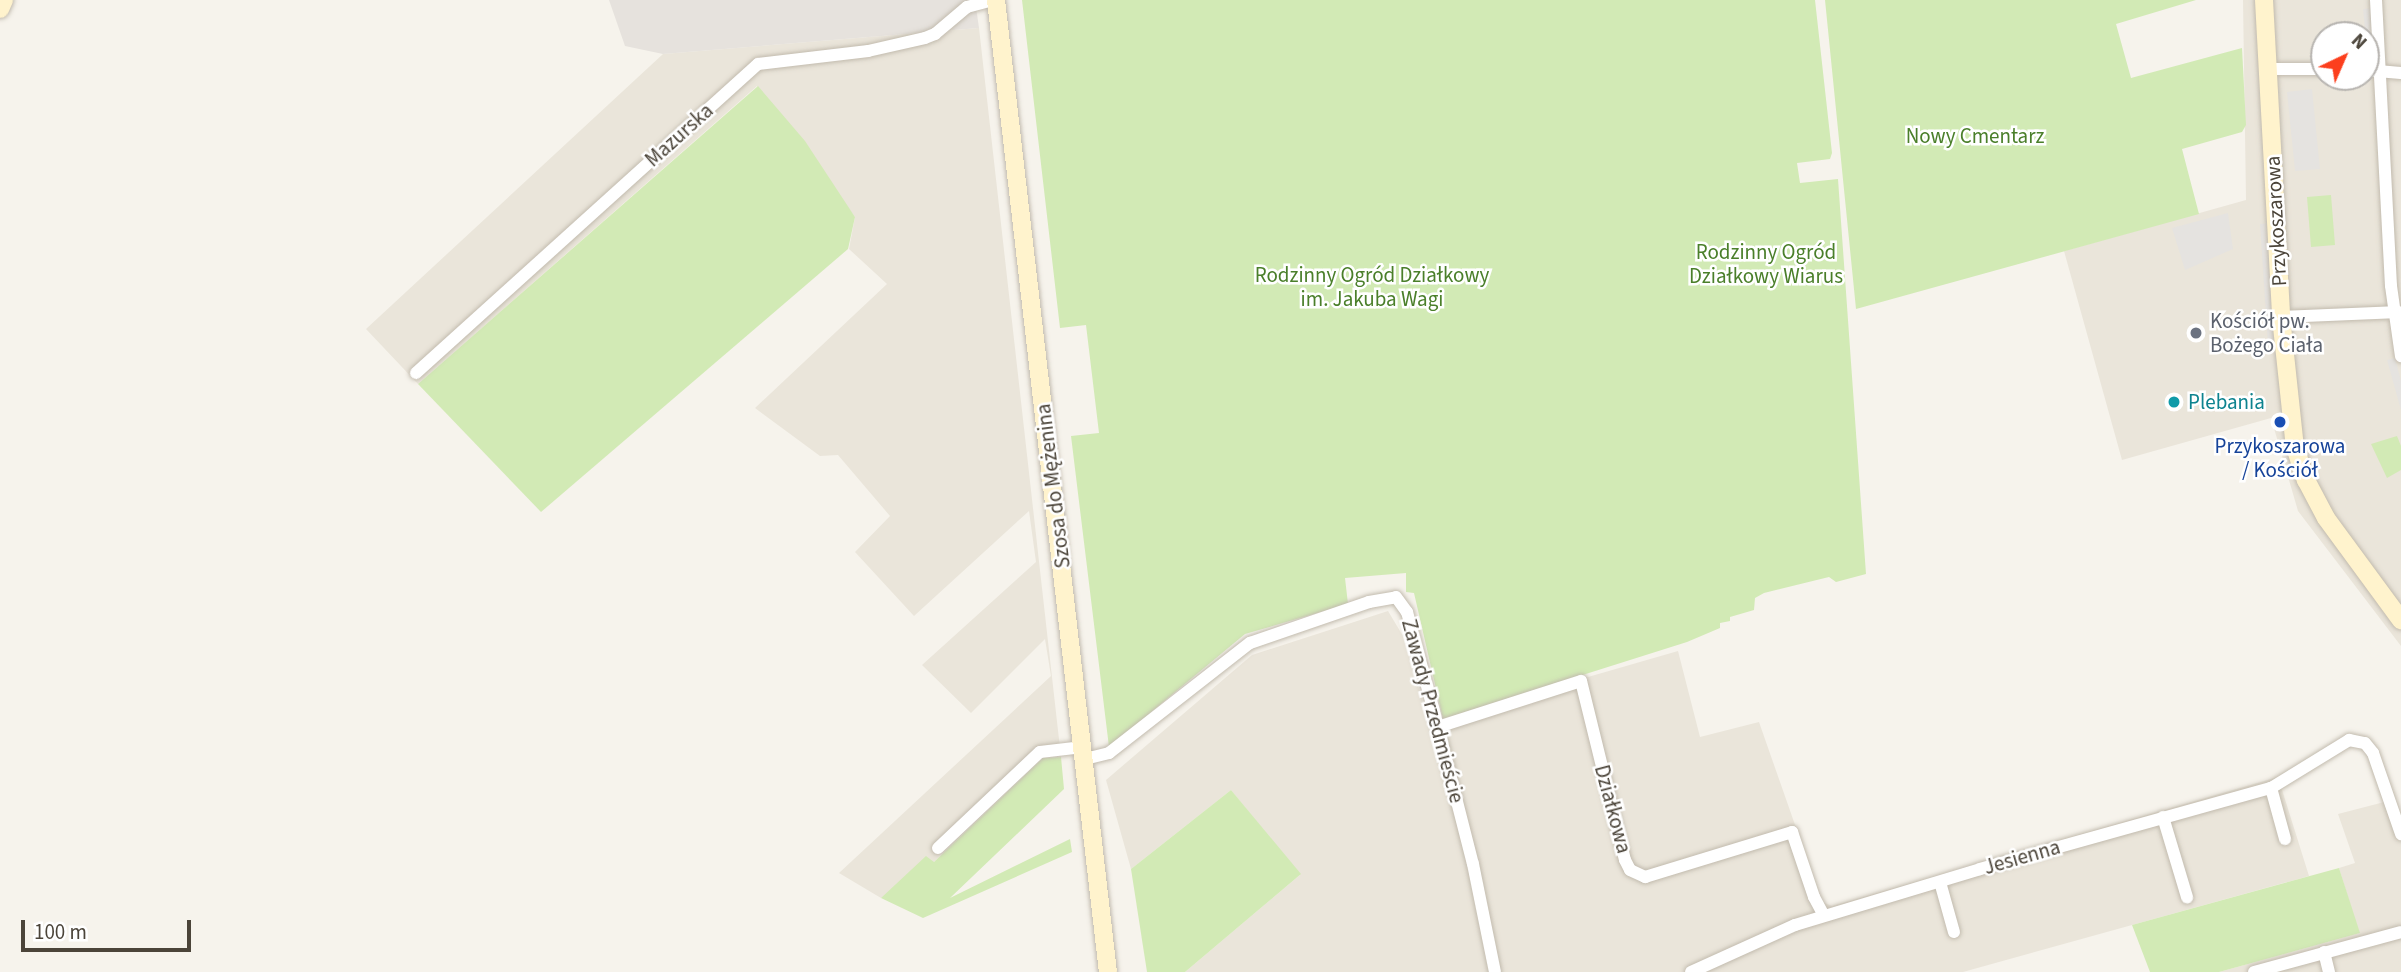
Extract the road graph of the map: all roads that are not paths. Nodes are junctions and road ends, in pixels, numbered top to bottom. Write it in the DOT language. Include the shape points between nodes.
graph roads {
  1 [pos="4,0"];
  2 [pos="995,0"];
  3 [pos="2264,0"];
  4 [pos="2376,0"];
  5 [pos="0,9"];
  6 [pos="2377,21"];
  7 [pos="2267,69"];
  8 [pos="2310,69"];
  9 [pos="2380,71"];
  10 [pos="2401,73"];
  11 [pos="2398,312"];
  12 [pos="2281,317"];
  13 [pos="2401,356"];
  14 [pos="416,373"];
  15 [pos="2401,620"];
  16 [pos="1438,727"];
  17 [pos="1084,753"];
  18 [pos="2271,789"];
  19 [pos="2163,817"];
  20 [pos="2401,834"];
  21 [pos="2285,839"];
  22 [pos="938,848"];
  23 [pos="1940,883"];
  24 [pos="2187,897"];
  25 [pos="1824,916"];
  26 [pos="1954,932"];
  27 [pos="2401,932"];
  28 [pos="2324,952"];
  29 [pos="1108,972"];
  30 [pos="1495,972"];
  31 [pos="1691,972"];
  32 [pos="2254,972"];
  33 [pos="2329,972"];
  1 -- 5 [label="main road"];
  2 -- 14 [label="street, Mazurska" via="967,7 925,38 868,51 758,64"];
  2 -- 17 [label="main road, Szosa do Mężenina"];
  3 -- 7 [label="main road, Przykoszarowa"];
  4 -- 6 [label="street"];
  7 -- 8 [label="street"];
  7 -- 12 [label="main road, Przykoszarowa"];
  9 -- 10 [label="street"];
  9 -- 11 [label="street"];
  11 -- 12 [label="street"];
  11 -- 13 [label="street"];
  12 -- 15 [label="main road, Przykoszarowa" via="2291,430 2306,480 2336,533"];
  16 -- 17 [label="street, Zawady Przedmieście" via="1407,611 1390,596 1250,643 1109,753"];
  16 -- 25 [label="street, Działkowa" via="1581,681 1630,870 1645,877 1792,832"];
  16 -- 30 [label="street, Zawady Przedmieście"];
  17 -- 22 [label="street" via="1040,752"];
  17 -- 29 [label="main road, Szosa do Mężenina"];
  18 -- 19 [label="street, Jesienna"];
  18 -- 20 [label="street, Jesienna" via="2349,740 2365,743 2373,752"];
  18 -- 21 [label="street"];
  19 -- 23 [label="street, Jesienna"];
  19 -- 24 [label="street"];
  23 -- 25 [label="street, Jesienna"];
  23 -- 26 [label="street"];
  25 -- 31 [label="street, Jesienna"];
  27 -- 28 [label="street"];
  28 -- 32 [label="street"];
  28 -- 33 [label="street"];
}
